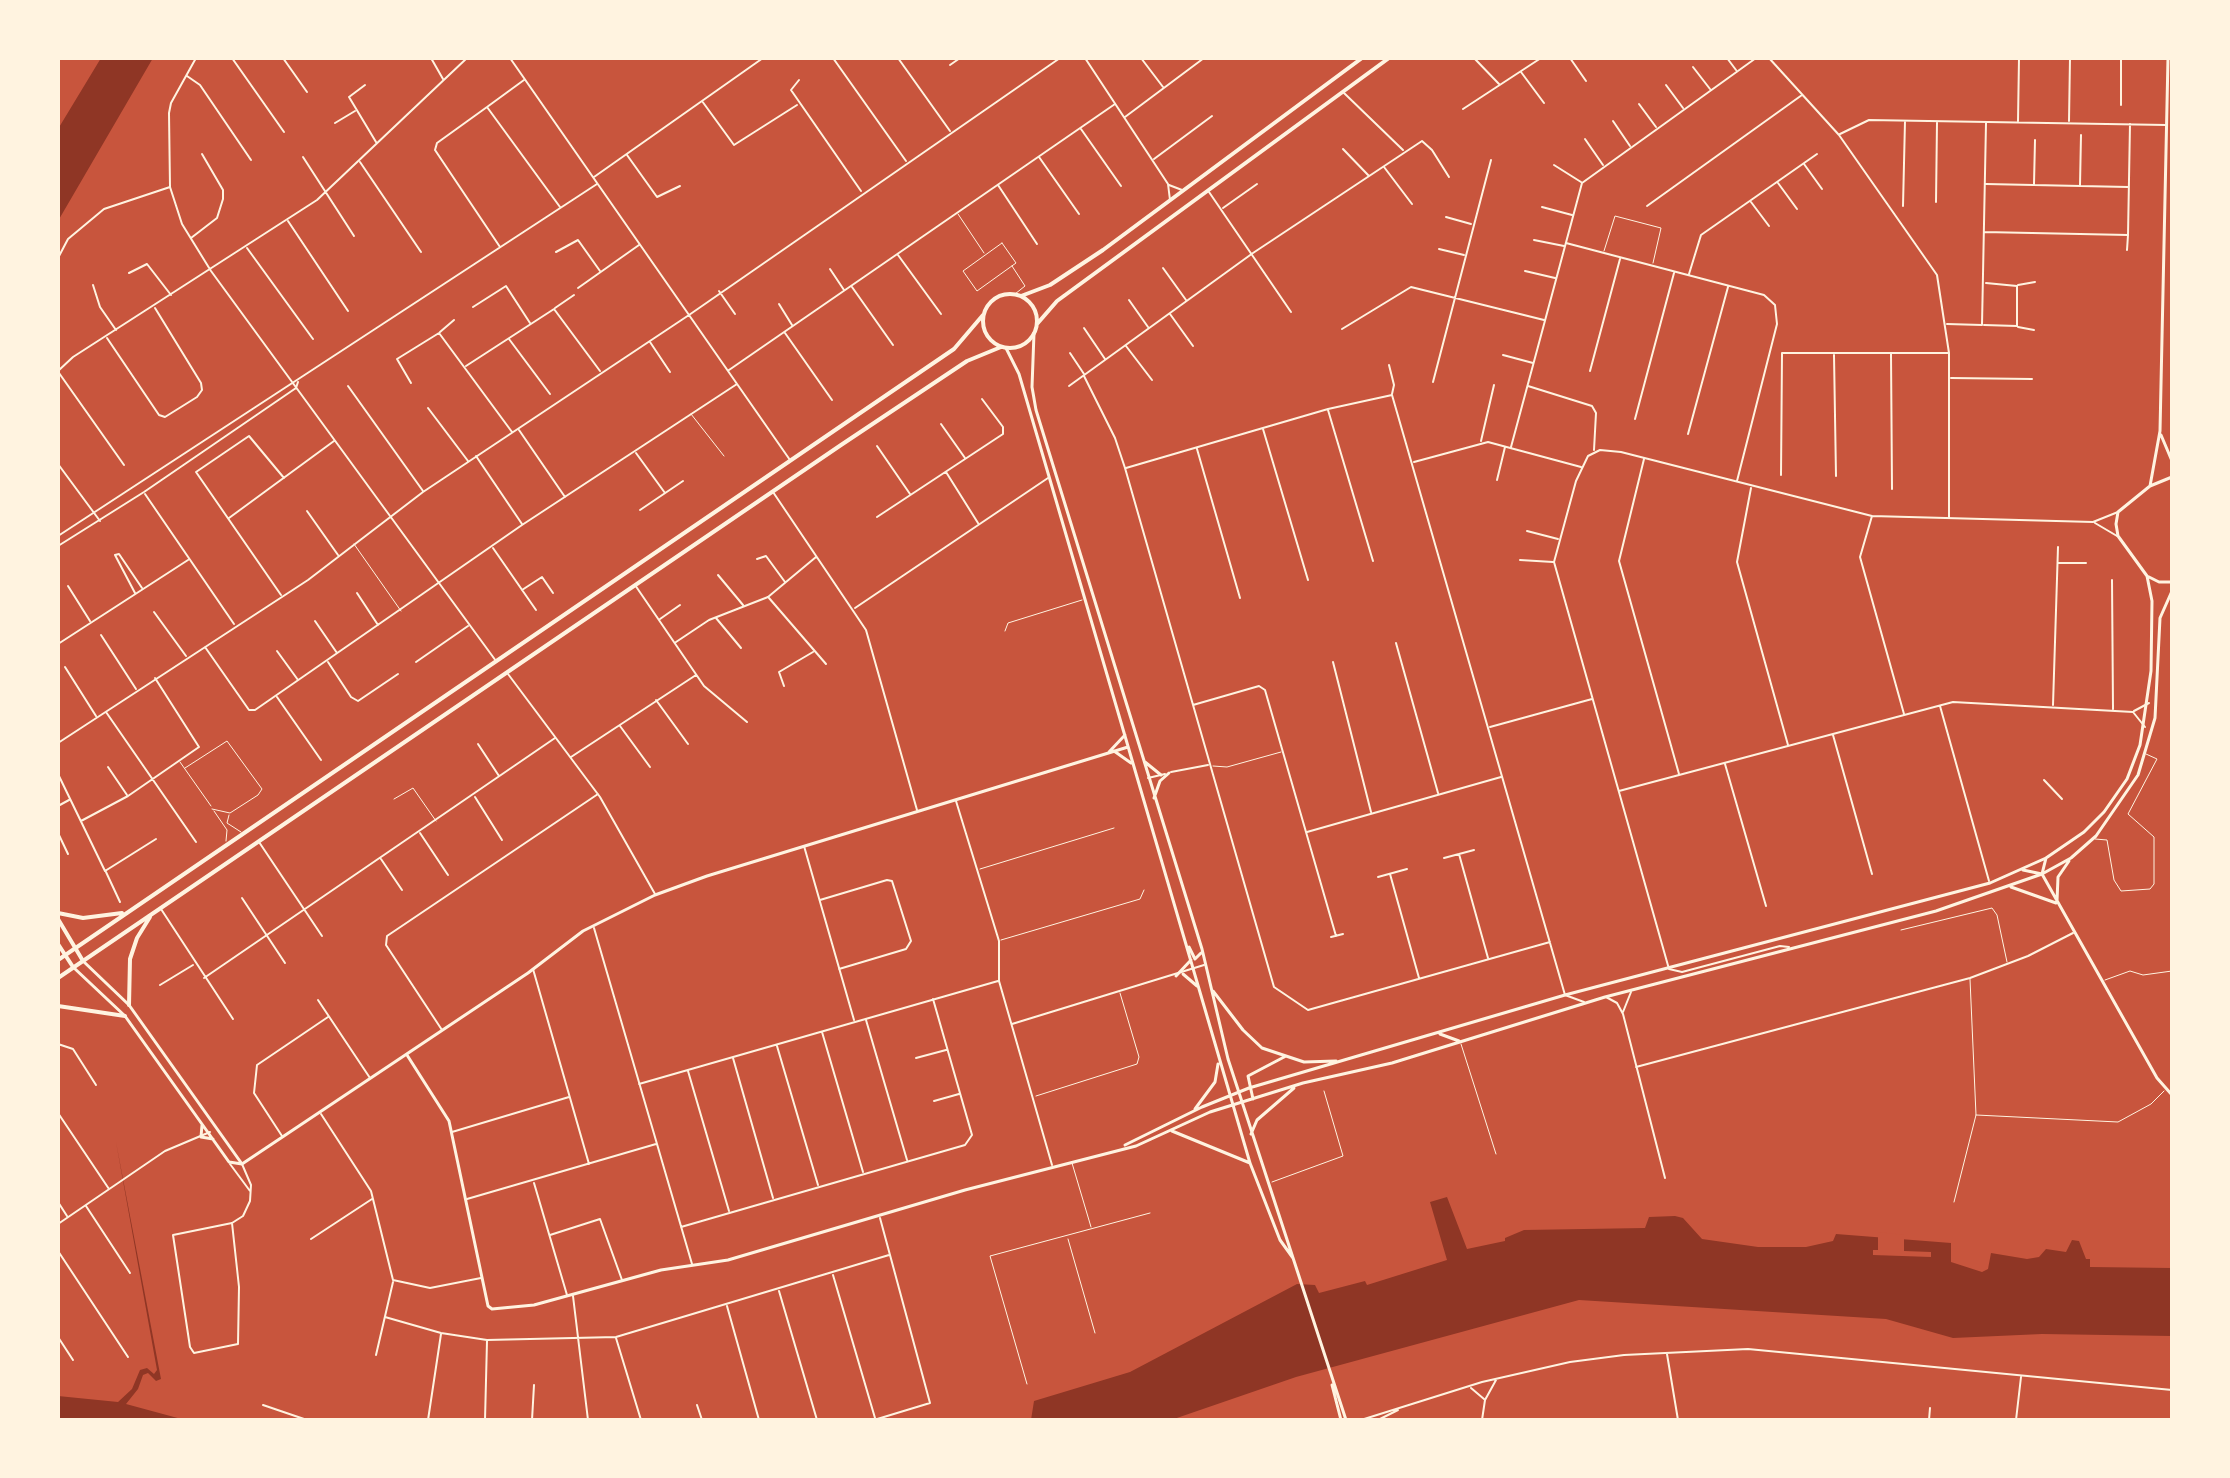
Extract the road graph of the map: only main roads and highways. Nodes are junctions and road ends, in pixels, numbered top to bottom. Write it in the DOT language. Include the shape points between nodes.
graph roads {
  1 [pos="1362,58"];
  2 [pos="1389,58"];
  3 [pos="1354,60"];
  4 [pos="1021,296"];
  5 [pos="983,315"];
  6 [pos="1037,324"];
  7 [pos="1004,347"];
  8 [pos="128,912"];
  9 [pos="154,912"];
  10 [pos="58,916"];
  11 [pos="58,944"];
  12 [pos="73,950"];
  13 [pos="64,956"];
  14 [pos="58,960"];
  15 [pos="83,961"];
  16 [pos="73,967"];
  17 [pos="58,978"];
  18 [pos="129,1005"];
  19 [pos="58,1006"];
  20 [pos="125,1016"];
  1 -- 3 [label="main road"];
  2 -- 6 [label="main road" via="1057,301"];
  3 -- 4 [label="main road" via="1170,201 1050,285"];
  4 -- 5 [label="main road" via="992,300"];
  4 -- 6 [label="main road" via="1033,308"];
  5 -- 7 [label="main road" via="986,334"];
  5 -- 8 [label="main road" via="954,349"];
  6 -- 7 [label="main road" via="1027,342"];
  7 -- 9 [label="main road" via="967,361"];
  8 -- 10 [label="main road"];
  8 -- 12 [label="main road"];
  9 -- 15 [label="main road"];
  9 -- 18 [label="main road" via="130,959"];
  10 -- 12 [label="main road"];
  11 -- 13 [label="main road"];
  12 -- 13 [label="main road"];
  12 -- 15 [label="main road"];
  13 -- 14 [label="main road"];
  13 -- 16 [label="main road"];
  15 -- 16 [label="main road"];
  16 -- 17 [label="main road"];
  19 -- 20 [label="main road"];
}
